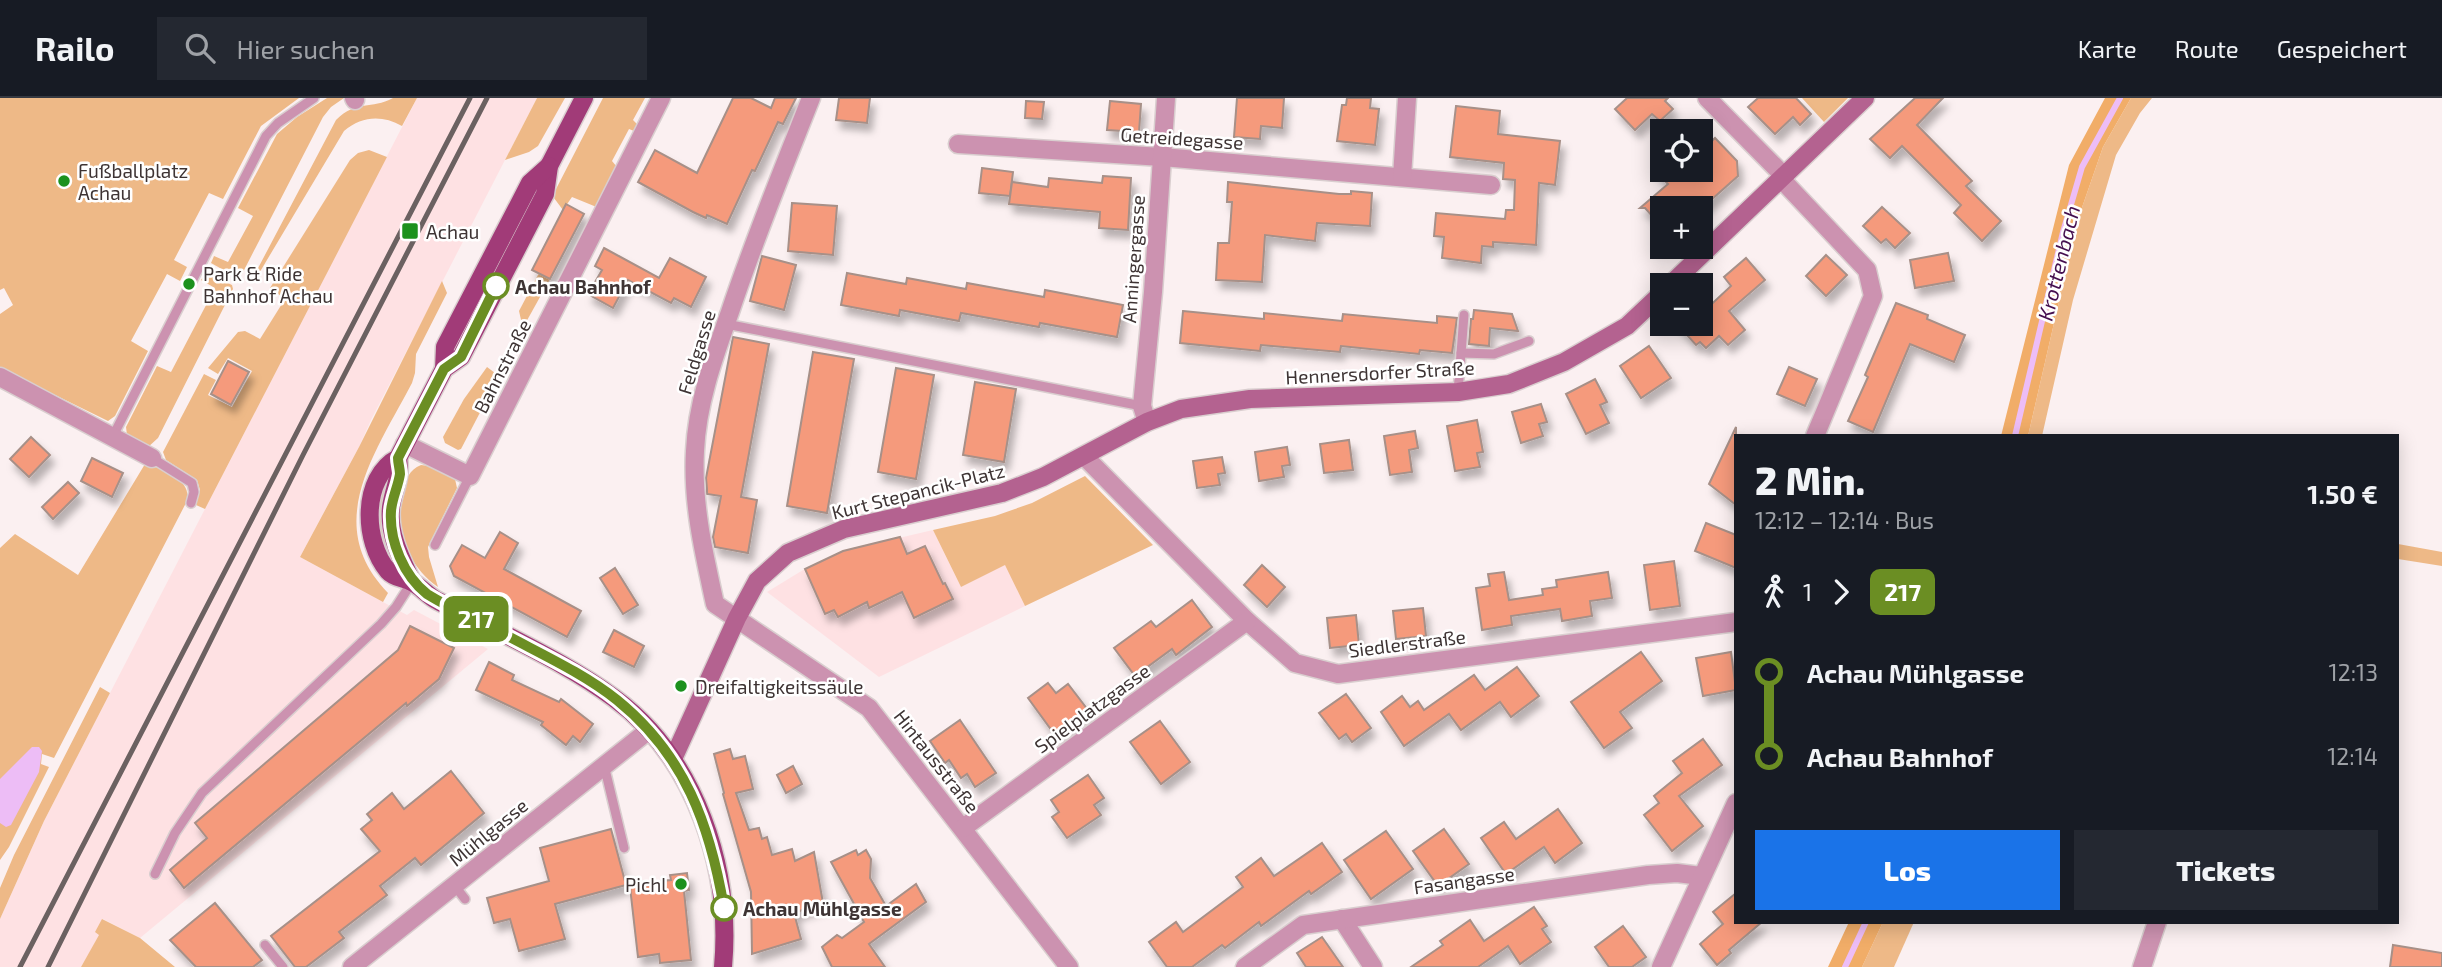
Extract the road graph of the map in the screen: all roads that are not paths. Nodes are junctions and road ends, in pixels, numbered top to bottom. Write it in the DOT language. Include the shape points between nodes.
graph roads {
  1 [pos="314,98"];
  2 [pos="584,98"];
  3 [pos="661,98"];
  4 [pos="811,98"];
  5 [pos="1166,98"];
  6 [pos="1407,98"];
  7 [pos="1707,98"];
  8 [pos="1865,98"];
  9 [pos="958,144"];
  10 [pos="1162,157"];
  11 [pos="1402,177"];
  12 [pos="1783,178"];
  13 [pos="1491,185"];
  14 [pos="1683,273"];
  15 [pos="1650,304"];
  16 [pos="1464,315"];
  17 [pos="726,324"];
  18 [pos="1529,341"];
  19 [pos="1461,353"];
  20 [pos="0,377"];
  21 [pos="1458,392"];
  22 [pos="1144,414"];
  23 [pos="1816,434"];
  24 [pos="113,436"];
  25 [pos="401,451"];
  26 [pos="1084,456"];
  27 [pos="152,458"];
  28 [pos="470,476"];
  29 [pos="191,503"];
  30 [pos="435,545"];
  31 [pos="412,582"];
  32 [pos="737,618"];
  33 [pos="1247,621"];
  34 [pos="1734,622"];
  35 [pos="649,730"];
  36 [pos="673,759"];
  37 [pos="604,765"];
  38 [pos="1734,807"];
  39 [pos="963,828"];
  40 [pos="624,848"];
  41 [pos="155,874"];
  42 [pos="1701,876"];
  43 [pos="1342,919"];
  44 [pos="2156,924"];
  45 [pos="265,945"];
  46 [pos="282,967"];
  47 [pos="352,967"];
  48 [pos="723,967"];
  49 [pos="1069,967"];
  50 [pos="1245,967"];
  51 [pos="1373,967"];
  52 [pos="1661,967"];
  53 [pos="2142,967"];
  1 -- 24 [label="lane" via="266,136"];
  2 -- 25 [label="main road" via="549,166 545,194 461,357 444,369"];
  3 -- 28 [label="street, Bahnstraße"];
  4 -- 17 [label="street, Feldgasse"];
  5 -- 10 [label="street, Anningergasse"];
  6 -- 11 [label="street"];
  7 -- 12 [label="street"];
  8 -- 12 [label="street"];
  9 -- 10 [label="street, Getreidegasse"];
  10 -- 11 [label="street, Getreidegasse"];
  10 -- 22 [label="street, Anningergasse"];
  11 -- 13 [label="street, Getreidegasse"];
  12 -- 14 [label="street"];
  12 -- 23 [label="street" via="1867,270 1873,296"];
  15 -- 21 [label="street, Hennersdorfer Straße" via="1627,326 1564,362 1509,384"];
  16 -- 19 [label="lane"];
  17 -- 22 [label="lane"];
  17 -- 32 [label="street, Feldgasse" via="702,400 695,480 715,604"];
  18 -- 19 [label="lane" via="1494,354"];
  19 -- 21 [label="lane"];
  20 -- 24 [label="street"];
  21 -- 22 [label="street, Hennersdorfer Straße" via="1250,398"];
  22 -- 26 [label="street, Hennersdorfer Straße"];
  24 -- 27 [label="street"];
  25 -- 28 [label="street"];
  25 -- 31 [label="main road" via="391,522"];
  26 -- 32 [label="street, Kurt Stepancik-Platz" via="1002,493 845,529 788,553 757,581"];
  26 -- 33 [label="street, Siedlerstraße"];
  27 -- 29 [label="lane" via="189,480 194,492"];
  28 -- 30 [label="lane"];
  31 -- 35 [label="main road" via="597,687"];
  31 -- 41 [label="lane" via="388,616 202,793"];
  32 -- 36 [label="street, Kurt Stepancik-Platz"];
  32 -- 39 [label="street, Hintausstraße" via="869,708"];
  33 -- 34 [label="street, Siedlerstraße" via="1295,663 1338,674"];
  33 -- 39 [label="street, Spielplatzgasse"];
  35 -- 36 [label="main road"];
  35 -- 37 [label="street, Mühlgasse"];
  36 -- 48 [label="main road" via="697,806 715,859 724,908"];
  37 -- 40 [label="lane"];
  37 -- 47 [label="street, Mühlgasse" via="460,892"];
  38 -- 42 [label="street"];
  39 -- 49 [label="street, Hintausstraße"];
  42 -- 43 [label="street, Fasangasse" via="1648,875"];
  42 -- 52 [label="street"];
  43 -- 50 [label="street, Fasangasse" via="1303,925"];
  43 -- 51 [label="street"];
  44 -- 53 [label="street"];
  45 -- 46 [label="lane"];
}
